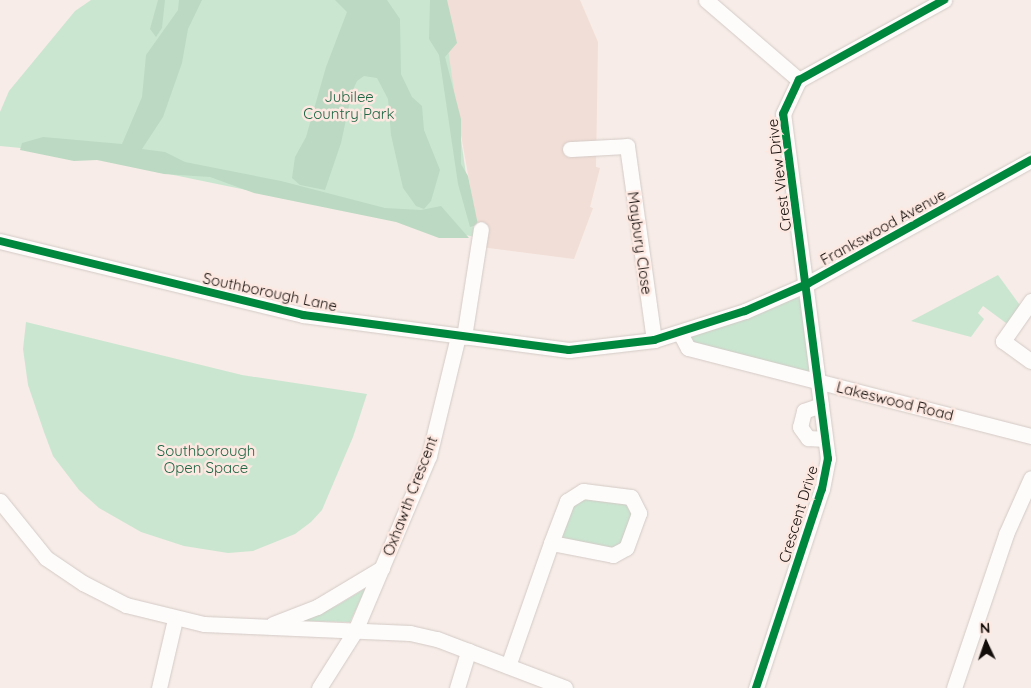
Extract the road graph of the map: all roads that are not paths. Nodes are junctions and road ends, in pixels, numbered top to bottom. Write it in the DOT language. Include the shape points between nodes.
graph roads {
  1 [pos="706,0"];
  2 [pos="944,0"];
  3 [pos="799,80"];
  4 [pos="570,149"];
  5 [pos="1031,160"];
  6 [pos="481,229"];
  7 [pos="0,241"];
  8 [pos="807,284"];
  9 [pos="1031,301"];
  10 [pos="680,333"];
  11 [pos="461,337"];
  12 [pos="654,340"];
  13 [pos="569,350"];
  14 [pos="1031,361"];
  15 [pos="818,382"];
  16 [pos="821,405"];
  17 [pos="1031,436"];
  18 [pos="825,439"];
  19 [pos="1031,478"];
  20 [pos="0,501"];
  21 [pos="551,542"];
  22 [pos="382,568"];
  23 [pos="175,618"];
  24 [pos="262,628"];
  25 [pos="355,630"];
  26 [pos="468,651"];
  27 [pos="508,666"];
  28 [pos="159,688"];
  29 [pos="319,688"];
  30 [pos="457,688"];
  31 [pos="566,688"];
  32 [pos="756,688"];
  33 [pos="954,688"];
  1 -- 3 [label="street"];
  2 -- 3 [label="street"];
  3 -- 8 [label="street, Crest View Drive" via="783,114"];
  4 -- 12 [label="street, Maybury Close" via="627,146"];
  5 -- 8 [label="street, Frankswood Avenue"];
  6 -- 11 [label="street, Oxhawth Crescent"];
  7 -- 11 [label="street, Southborough Lane" via="302,315"];
  8 -- 10 [label="street, Frankswood Avenue"];
  8 -- 15 [label="street, Crescent Drive"];
  9 -- 14 [label="street" via="1003,341"];
  10 -- 12 [label="street, Frankswood Avenue"];
  10 -- 15 [label="street, Lakeswood Road" via="688,348"];
  11 -- 13 [label="street, Southborough Lane"];
  11 -- 22 [label="street, Oxhawth Crescent" via="429,456"];
  12 -- 13 [label="street, Frankswood Avenue"];
  15 -- 16 [label="street, Crescent Drive"];
  15 -- 17 [label="street, Lakeswood Road"];
  16 -- 18 [label="street, Crescent Drive"];
  16 -- 18 [label="street" via="804,411 800,427 808,438"];
  18 -- 32 [label="street, Crescent Drive" via="828,459 822,489"];
  19 -- 33 [label="street" via="1006,534"];
  20 -- 23 [label="street, Oxhawth Crescent" via="32,544 59,568 126,605"];
  21 -- 21 [label="street" via="567,501 583,491 631,497 639,513 626,548 613,555"];
  21 -- 27 [label="street"];
  22 -- 24 [label="street, Oxhawth Crescent" via="317,607"];
  22 -- 25 [label="street, Oxhawth Crescent"];
  23 -- 24 [label="street, Oxhawth Crescent" via="204,624"];
  23 -- 28 [label="street"];
  24 -- 25 [label="street, Oxhawth Crescent"];
  25 -- 26 [label="street" via="410,633"];
  25 -- 29 [label="street"];
  26 -- 27 [label="street"];
  26 -- 30 [label="street"];
  27 -- 31 [label="street"];
}
